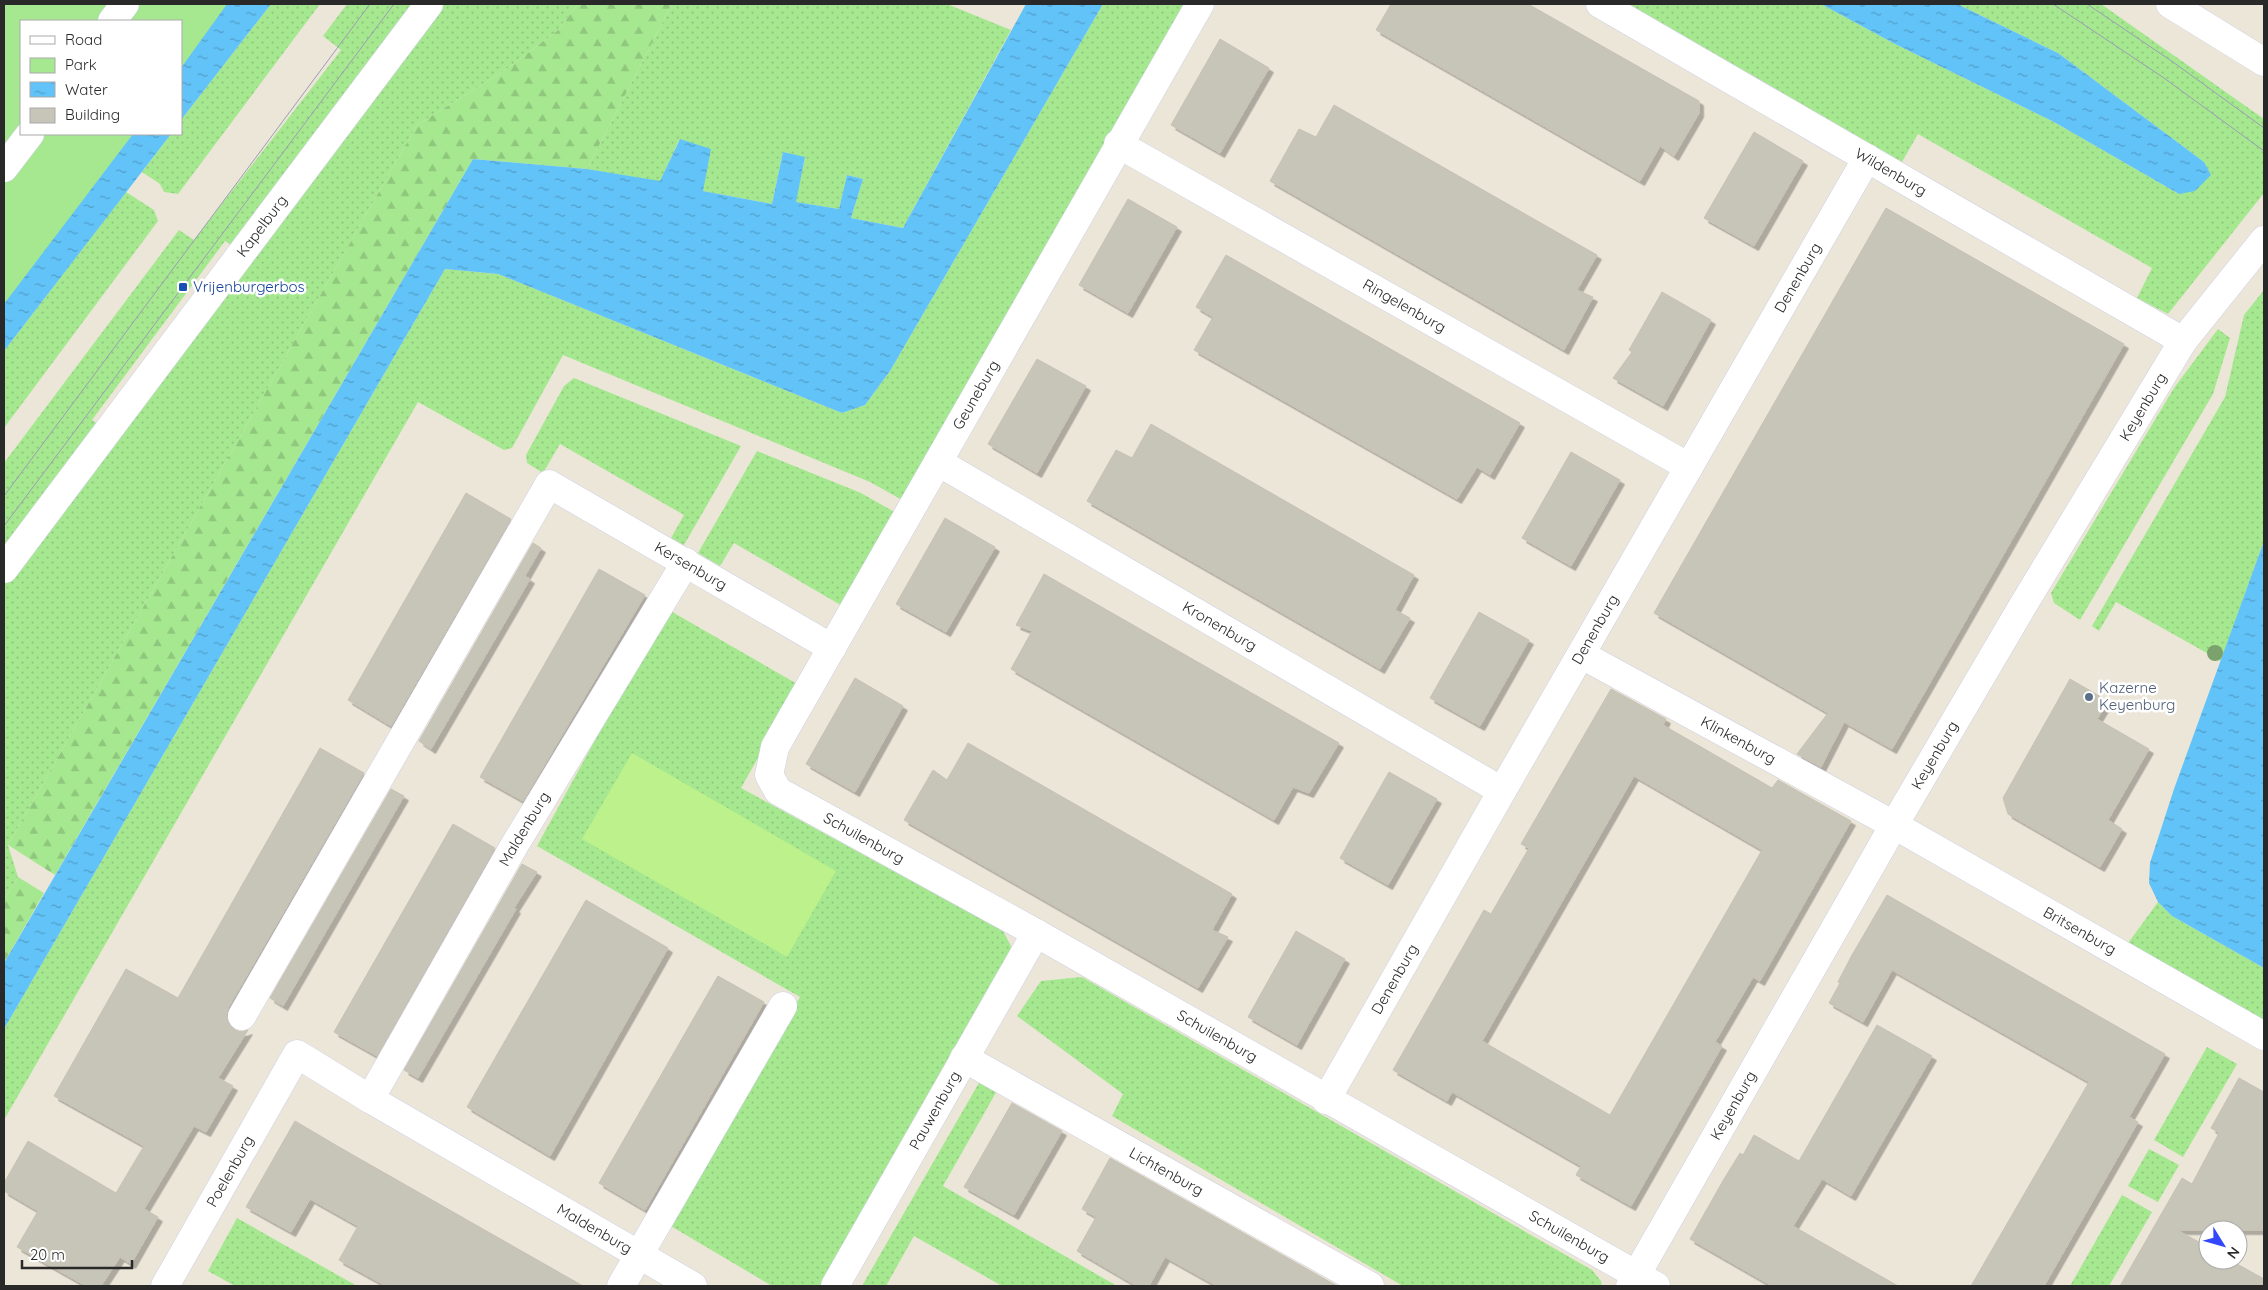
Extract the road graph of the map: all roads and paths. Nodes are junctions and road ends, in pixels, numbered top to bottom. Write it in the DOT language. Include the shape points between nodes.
graph roads {
  1 [pos="125,4"];
  2 [pos="429,4"];
  3 [pos="1200,4"];
  4 [pos="1600,4"];
  5 [pos="2170,4"];
  6 [pos="113,20"];
  7 [pos="2264,62"];
  8 [pos="29,135"];
  9 [pos="1118,144"];
  10 [pos="1867,158"];
  11 [pos="4,168"];
  12 [pos="2264,240"];
  13 [pos="2183,341"];
  14 [pos="938,462"];
  15 [pos="1689,467"];
  16 [pos="686,562"];
  17 [pos="4,569"];
  18 [pos="832,648"];
  19 [pos="1582,655"];
  20 [pos="778,791"];
  21 [pos="1502,791"];
  22 [pos="1894,825"];
  23 [pos="1036,933"];
  24 [pos="783,1006"];
  25 [pos="242,1016"];
  26 [pos="2264,1036"];
  27 [pos="297,1054"];
  28 [pos="964,1058"];
  29 [pos="370,1099"];
  30 [pos="1326,1100"];
  31 [pos="639,1255"];
  32 [pos="1641,1282"];
  33 [pos="164,1286"];
  34 [pos="621,1286"];
  35 [pos="693,1286"];
  36 [pos="835,1286"];
  37 [pos="1370,1286"];
  1 -- 6 [label="street"];
  2 -- 17 [label="street, Kapelburg"];
  3 -- 9 [label="street, Geuneburg"];
  4 -- 10 [label="street, Wildenburg"];
  5 -- 7 [label="street"];
  8 -- 11 [label="street"];
  9 -- 14 [label="street, Geuneburg"];
  9 -- 15 [label="street, Ringelenburg"];
  10 -- 13 [label="street, Wildenburg"];
  10 -- 15 [label="street, Denenburg"];
  12 -- 13 [label="street, Keyenburg"];
  13 -- 22 [label="street, Keyenburg"];
  14 -- 18 [label="street, Geuneburg"];
  14 -- 21 [label="street, Kronenburg"];
  15 -- 19 [label="street, Denenburg"];
  16 -- 18 [label="street, Kersenburg"];
  16 -- 25 [label="street, Kersenburg" via="549,484"];
  16 -- 29 [label="street, Maldenburg" via="514,846"];
  18 -- 20 [label="street, Geuneburg" via="775,747 769,775"];
  19 -- 21 [label="street, Denenburg"];
  19 -- 22 [label="street, Klinkenburg"];
  20 -- 23 [label="street, Schuilenburg"];
  21 -- 30 [label="street, Denenburg"];
  22 -- 26 [label="street, Britsenburg"];
  22 -- 32 [label="street, Keyenburg"];
  23 -- 28 [label="street, Pauwenburg"];
  23 -- 30 [label="street, Schuilenburg"];
  24 -- 31 [label="street, Maldenburg"];
  27 -- 29 [label="street, Maldenburg"];
  27 -- 33 [label="street, Poelenburg"];
  28 -- 36 [label="street, Pauwenburg"];
  28 -- 37 [label="street, Lichtenburg"];
  29 -- 31 [label="street, Maldenburg"];
  30 -- 32 [label="street, Schuilenburg" via="1465,1176"];
  31 -- 34 [label="street"];
  31 -- 35 [label="street, Maldenburg"];
}
